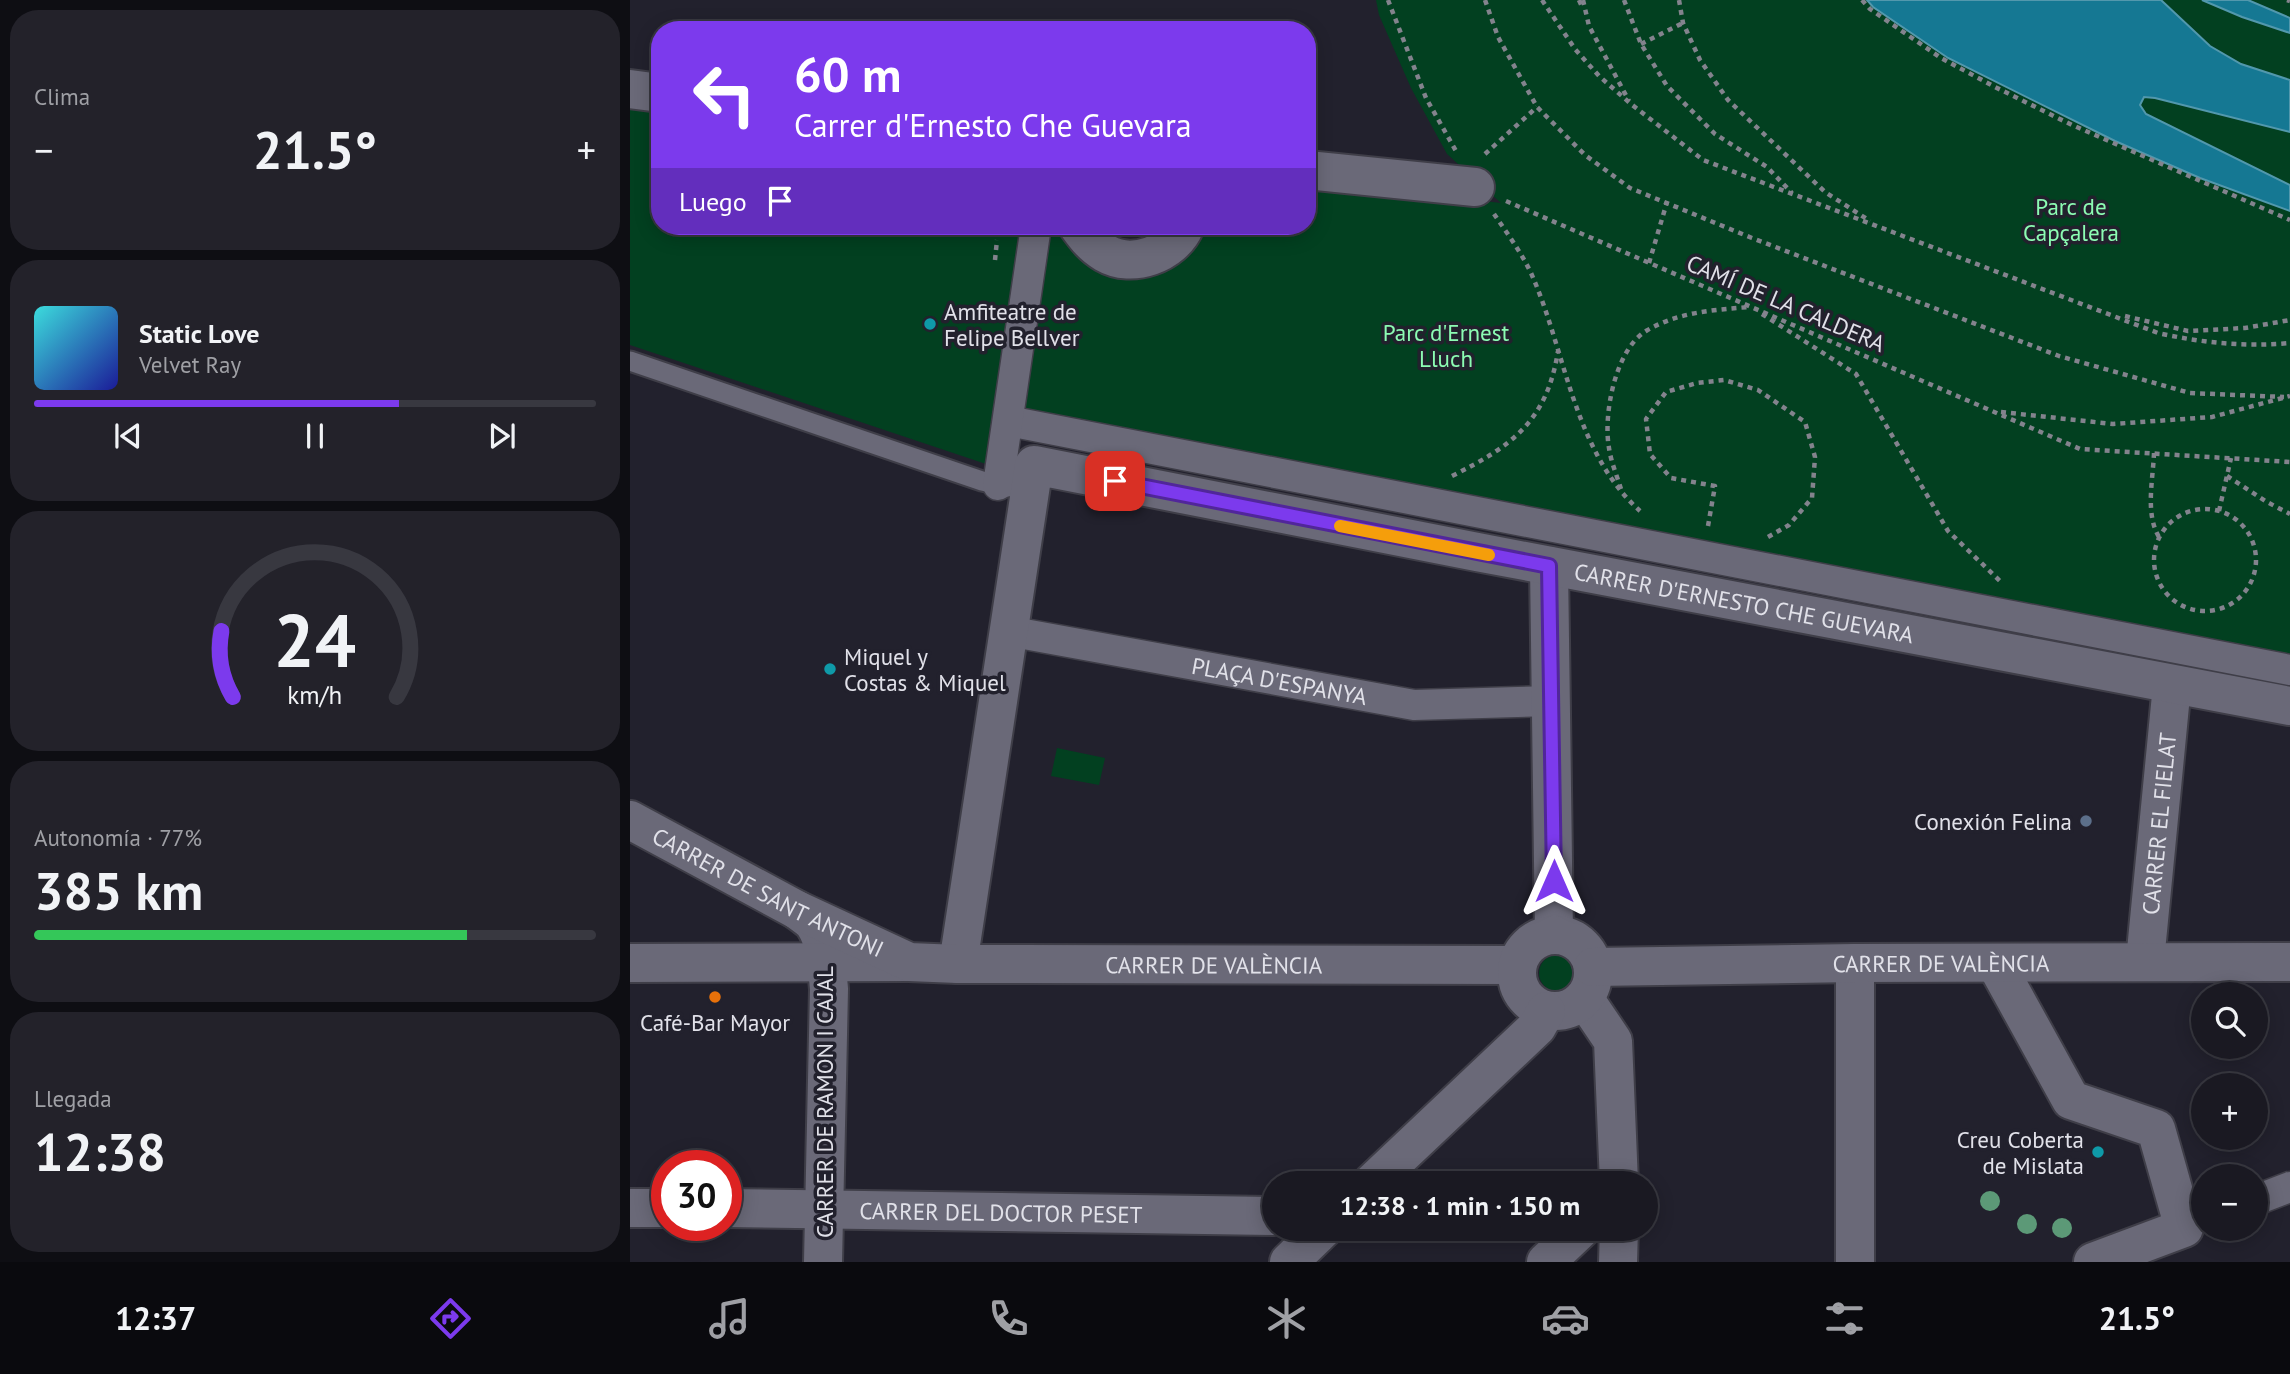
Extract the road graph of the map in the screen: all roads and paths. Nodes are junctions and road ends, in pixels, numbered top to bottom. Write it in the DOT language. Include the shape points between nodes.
graph roads {
  1 [pos="1388,0"];
  2 [pos="1485,0"];
  3 [pos="1542,0"];
  4 [pos="1581,0"];
  5 [pos="1624,0"];
  6 [pos="1679,0"];
  7 [pos="1863,0"];
  8 [pos="1683,23"];
  9 [pos="1641,44"];
  10 [pos="630,89"];
  11 [pos="651,92"];
  12 [pos="1631,104"];
  13 [pos="1536,107"];
  14 [pos="1316,170"];
  15 [pos="1471,179"];
  16 [pos="1793,194"];
  17 [pos="1667,202"];
  18 [pos="2290,220"];
  19 [pos="1877,226"];
  20 [pos="1035,235"];
  21 [pos="1084,235"];
  22 [pos="1179,235"];
  23 [pos="997,240"];
  24 [pos="995,260"];
  25 [pos="1649,263"];
  26 [pos="1750,306"];
  27 [pos="2090,306"];
  28 [pos="2290,320"];
  29 [pos="2290,343"];
  30 [pos="1558,350"];
  31 [pos="630,361"];
  32 [pos="2287,397"];
  33 [pos="1993,411"];
  34 [pos="1008,421"];
  35 [pos="2154,453"];
  36 [pos="2231,458"];
  37 [pos="2290,462"];
  38 [pos="2227,476"];
  39 [pos="1020,481"];
  40 [pos="1624,497"];
  41 [pos="1406,498"];
  42 [pos="2219,510"];
  43 [pos="1643,513"];
  44 [pos="2290,514"];
  45 [pos="2159,537"];
  46 [pos="1759,542"];
  47 [pos="1703,556"];
  48 [pos="1549,566"];
  49 [pos="2002,583"];
  50 [pos="1009,631"];
  51 [pos="2290,670"];
  52 [pos="2172,685"];
  53 [pos="1552,701"];
  54 [pos="2290,706"];
  55 [pos="630,820"];
  56 [pos="797,909"];
  57 [pos="1554,935"];
  58 [pos="2145,961"];
  59 [pos="630,962"];
  60 [pos="826,962"];
  61 [pos="909,962"];
  62 [pos="2290,962"];
  63 [pos="1855,963"];
  64 [pos="958,964"];
  65 [pos="1996,964"];
  66 [pos="1517,965"];
  67 [pos="1588,982"];
  68 [pos="1546,1011"];
  69 [pos="1385,1171"];
  70 [pos="1618,1171"];
  71 [pos="2290,1187"];
  72 [pos="2268,1195"];
  73 [pos="630,1208"];
  74 [pos="651,1208"];
  75 [pos="742,1208"];
  76 [pos="824,1208"];
  77 [pos="1262,1216"];
  78 [pos="2191,1219"];
  79 [pos="2191,1225"];
  80 [pos="1311,1241"];
  81 [pos="1568,1241"];
  82 [pos="1619,1241"];
  83 [pos="823,1262"];
  84 [pos="1289,1262"];
  85 [pos="1546,1262"];
  86 [pos="1618,1262"];
  87 [pos="1855,1262"];
  88 [pos="2093,1262"];
  1 -- 15 [label="path" via="1426,98"];
  2 -- 13 [label="path" via="1498,37"];
  3 -- 12 [label="path" via="1575,49"];
  4 -- 12 [label="path" via="1589,26"];
  5 -- 9 [label="path"];
  6 -- 8 [label="path"];
  7 -- 18 [label="path" via="1941,58 1995,87"];
  8 -- 9 [label="path"];
  8 -- 19 [label="path" via="1700,60 1728,100 1825,192"];
  9 -- 16 [label="path" via="1667,86 1715,134 1767,167"];
  10 -- 11 [label="street"];
  12 -- 16 [label="path" via="1703,160"];
  13 -- 15 [label="path"];
  13 -- 17 [label="path" via="1630,188"];
  14 -- 15 [label="street"];
  15 -- 25 [label="path, CAMÍ DE LA CALDERA"];
  15 -- 30 [label="path" via="1530,272"];
  16 -- 19 [label="path"];
  17 -- 25 [label="path"];
  17 -- 32 [label="path" via="2059,356 2190,393"];
  19 -- 27 [label="path"];
  20 -- 34 [label="street"];
  21 -- 22 [label="street" via="1107,254 1138,260 1158,254"];
  23 -- 24 [label="path"];
  25 -- 26 [label="path, CAMÍ DE LA CALDERA"];
  26 -- 33 [label="path, CAMÍ DE LA CALDERA"];
  26 -- 40 [label="path" via="1696,311 1644,332 1624,356 1611,387 1606,423"];
  26 -- 49 [label="path" via="1857,374 1948,531"];
  27 -- 28 [label="path" via="2188,331"];
  27 -- 29 [label="path" via="2158,333 2197,342 2236,346"];
  30 -- 40 [label="path" via="1587,431"];
  30 -- 41 [label="path" via="1553,380 1539,411 1517,433 1489,457"];
  31 -- 39 [label="lane"];
  32 -- 33 [label="path" via="2213,417 2113,424"];
  33 -- 35 [label="path, CAMÍ DE LA CALDERA" via="2080,449"];
  34 -- 39 [label="street"];
  34 -- 41 [label="street, CARRER D'ERNESTO CHE GUEVARA"];
  35 -- 36 [label="path, CAMÍ DE LA CALDERA"];
  35 -- 45 [label="path" via="2151,515"];
  36 -- 37 [label="path, CAMÍ DE LA CALDERA"];
  36 -- 38 [label="path"];
  38 -- 42 [label="path"];
  38 -- 44 [label="path"];
  39 -- 48 [label="street, CARRER D'ERNESTO CHE GUEVARA"];
  39 -- 50 [label="street"];
  40 -- 43 [label="path"];
  41 -- 47 [label="street, CARRER D'ERNESTO CHE GUEVARA"];
  42 -- 45 [label="path" via="2184,513"];
  42 -- 45 [label="path" via="2245,527 2257,557 2248,587 2224,607 2191,609 2162,589 2155,572"];
  46 -- 47 [label="path" via="1789,525 1812,498 1815,457 1805,422 1758,390 1724,380 1696,383 1666,392 1646,419 1650,454 1671,478 1715,486"];
  47 -- 51 [label="street, CARRER D'ERNESTO CHE GUEVARA"];
  48 -- 52 [label="street, CARRER D'ERNESTO CHE GUEVARA"];
  48 -- 53 [label="street"];
  50 -- 53 [label="street, PLAÇA D'ESPANYA" via="1413,705"];
  50 -- 64 [label="street"];
  52 -- 54 [label="street, CARRER D'ERNESTO CHE GUEVARA"];
  52 -- 58 [label="street, CARRER EL FIELAT"];
  53 -- 57 [label="street"];
  55 -- 56 [label="street, CARRER DE SANT ANTONI"];
  56 -- 60 [label="street, CARRER DE RAMON I CAJAL" via="813,923"];
  56 -- 61 [label="street, CARRER DE SANT ANTONI"];
  57 -- 66 [label="street" via="1534,940"];
  57 -- 67 [label="street" via="1579,943 1588,954"];
  58 -- 62 [label="street, CARRER DE VALÈNCIA"];
  58 -- 65 [label="street, CARRER DE VALÈNCIA"];
  59 -- 60 [label="street, CARRER DE VALÈNCIA"];
  60 -- 61 [label="street, CARRER DE VALÈNCIA"];
  60 -- 76 [label="street, CARRER DE RAMON I CAJAL"];
  61 -- 64 [label="street, CARRER DE VALÈNCIA"];
  63 -- 65 [label="street, CARRER DE VALÈNCIA"];
  63 -- 67 [label="street, CARRER DE VALÈNCIA"];
  63 -- 87 [label="street"];
  64 -- 66 [label="street, CARRER DE VALÈNCIA"];
  65 -- 78 [label="street" via="2071,1100 2157,1129"];
  66 -- 68 [label="street" via="1516,980 1522,994"];
  67 -- 68 [label="street" via="1573,1007"];
  67 -- 70 [label="street" via="1613,1041"];
  68 -- 69 [label="street" via="1537,1027"];
  71 -- 72 [label="street"];
  73 -- 74 [label="street"];
  75 -- 76 [label="street, CARRER DEL DOCTOR PESET"];
  76 -- 77 [label="street, CARRER DEL DOCTOR PESET"];
  76 -- 83 [label="street, CARRER DE RAMON I CAJAL"];
  79 -- 88 [label="street"];
  80 -- 84 [label="street"];
  81 -- 85 [label="street"];
  82 -- 86 [label="street"];
}
